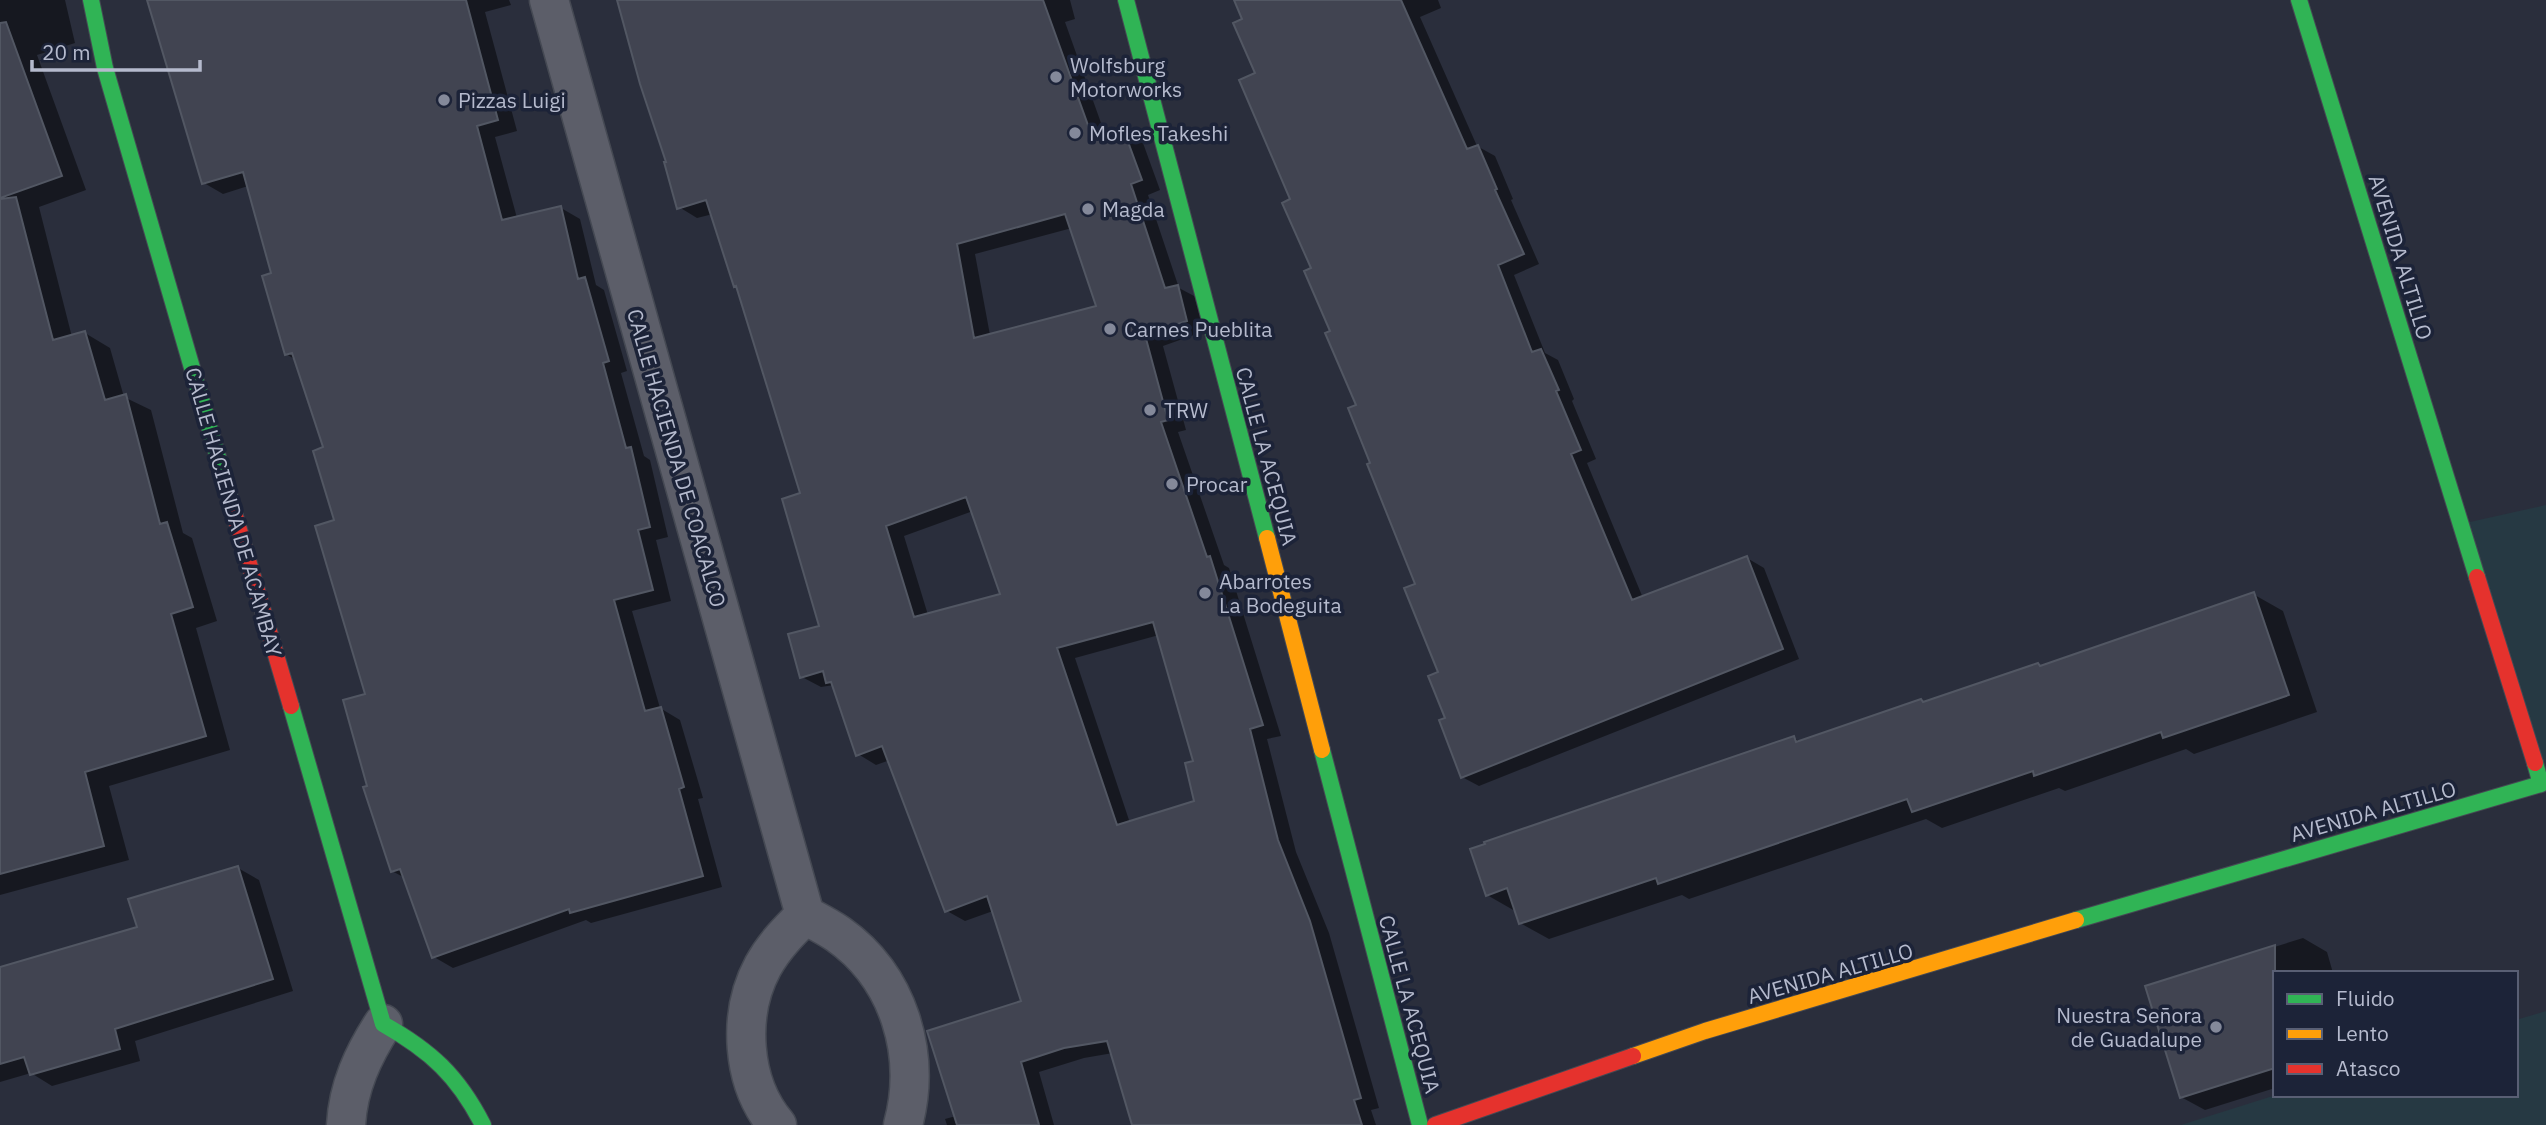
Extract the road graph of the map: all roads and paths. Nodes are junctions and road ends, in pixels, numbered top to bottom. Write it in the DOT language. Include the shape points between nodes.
graph roads {
  1 [pos="90,0"];
  2 [pos="550,0"];
  3 [pos="1126,0"];
  4 [pos="2299,0"];
  5 [pos="805,915"];
  6 [pos="383,1024"];
  7 [pos="346,1125"];
  8 [pos="484,1125"];
  9 [pos="777,1125"];
  10 [pos="903,1125"];
  11 [pos="1420,1125"];
  12 [pos="1435,1125"];
  1 -- 6 [label="street, CALLE HACIENDA DE ACAMBAY" via="105,68"];
  2 -- 5 [label="street, CALLE HACIENDA DE COACALCO"];
  3 -- 11 [label="street, CALLE LA ACEQUIA"];
  4 -- 12 [label="street, AVENIDA ALTILLO" via="2541,784 1705,1031"];
  5 -- 9 [label="street" via="780,939 762,967 746,1031 748,1065"];
  5 -- 10 [label="street" via="838,934 866,959 888,989 910,1057"];
  6 -- 7 [label="street" via="365,1051 354,1080"];
  6 -- 8 [label="street" via="446,1066"];
}
